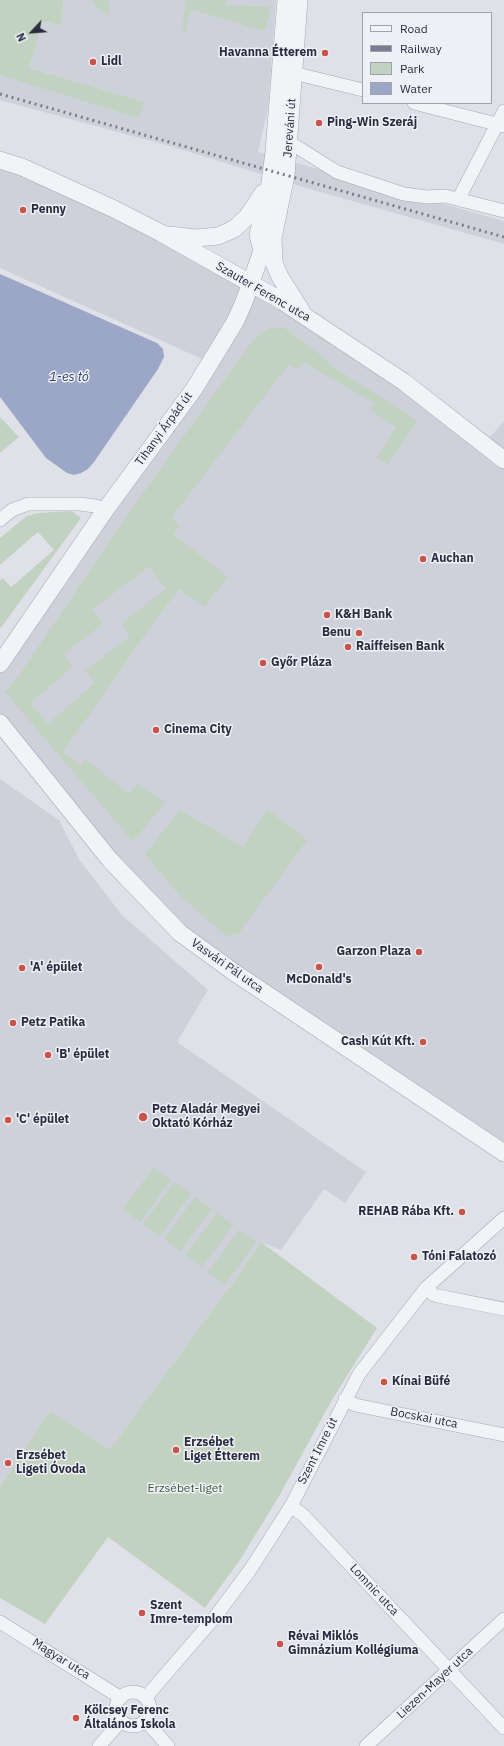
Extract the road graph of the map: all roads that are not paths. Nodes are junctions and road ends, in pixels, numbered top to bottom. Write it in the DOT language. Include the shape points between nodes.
graph roads {
  1 [pos="286,0"];
  2 [pos="299,0"];
  3 [pos="288,72"];
  4 [pos="362,90"];
  5 [pos="418,104"];
  6 [pos="504,111"];
  7 [pos="500,125"];
  8 [pos="289,142"];
  9 [pos="0,160"];
  10 [pos="270,177"];
  11 [pos="459,198"];
  12 [pos="504,211"];
  13 [pos="161,233"];
  14 [pos="273,238"];
  15 [pos="262,251"];
  16 [pos="251,283"];
  17 [pos="304,315"];
  18 [pos="504,460"];
  19 [pos="106,509"];
  20 [pos="0,520"];
  21 [pos="0,664"];
  22 [pos="0,723"];
  23 [pos="0,743"];
  24 [pos="33,762"];
  25 [pos="504,1153"];
  26 [pos="504,1218"];
  27 [pos="426,1288"];
  28 [pos="504,1309"];
  29 [pos="345,1399"];
  30 [pos="504,1435"];
  31 [pos="291,1506"];
  32 [pos="504,1619"];
  33 [pos="0,1622"];
  34 [pos="450,1670"];
  35 [pos="146,1697"];
  36 [pos="121,1698"];
  37 [pos="146,1721"];
  38 [pos="121,1722"];
  39 [pos="504,1728"];
  40 [pos="99,1746"];
  41 [pos="168,1746"];
  42 [pos="366,1746"];
  1 -- 3 [label="street, Jereváni út"];
  2 -- 3 [label="street, Jereváni út"];
  3 -- 4 [label="street"];
  3 -- 8 [label="street, Jereváni út"];
  3 -- 10 [label="street, Jereváni út"];
  5 -- 7 [label="street"];
  6 -- 7 [label="street"];
  7 -- 11 [label="street"];
  8 -- 11 [label="street" via="337,172 404,194"];
  8 -- 14 [label="street, Jereváni út" via="286,175"];
  9 -- 13 [label="street, Szauter Ferenc utca" via="22,167"];
  10 -- 13 [label="street" via="247,217 234,229 218,236 196,238"];
  10 -- 15 [label="street, Tihanyi Árpád út" via="258,235"];
  11 -- 12 [label="street"];
  13 -- 16 [label="street, Szauter Ferenc utca"];
  14 -- 15 [label="street, Jereváni út"];
  14 -- 17 [label="street" via="274,263"];
  15 -- 16 [label="street, Tihanyi Árpád út"];
  16 -- 17 [label="street, Szauter Ferenc utca"];
  16 -- 19 [label="street, Tihanyi Árpád út" via="235,322 211,363"];
  17 -- 18 [label="street, Szauter Ferenc utca" via="404,382"];
  19 -- 20 [label="street" via="80,504 28,504 12,510"];
  19 -- 21 [label="street, Tihanyi Árpád út"];
  22 -- 24 [label="street, Vasvári Pál utca"];
  23 -- 24 [label="street" via="18,751"];
  24 -- 25 [label="street, Vasvári Pál utca" via="110,860 180,933"];
  26 -- 27 [label="street, Szent Imre út"];
  27 -- 28 [label="street" via="434,1295"];
  27 -- 29 [label="street, Szent Imre út" via="359,1374"];
  29 -- 30 [label="street, Bocskai utca" via="356,1405"];
  29 -- 31 [label="street, Szent Imre út"];
  31 -- 34 [label="street, Lomnic utca" via="304,1516"];
  31 -- 35 [label="street, Szent Imre út" via="250,1570 215,1618"];
  32 -- 34 [label="street, Liezen-Mayer utca"];
  33 -- 36 [label="street, Magyar utca"];
  34 -- 39 [label="street, Lomnic utca"];
  34 -- 42 [label="street, Liezen-Mayer utca"];
  35 -- 36 [label="street" via="131,1692"];
  35 -- 37 [label="street" via="150,1710"];
  36 -- 38 [label="street" via="117,1708"];
  37 -- 38 [label="street" via="131,1726"];
  37 -- 41 [label="street"];
  38 -- 40 [label="street"];
}
